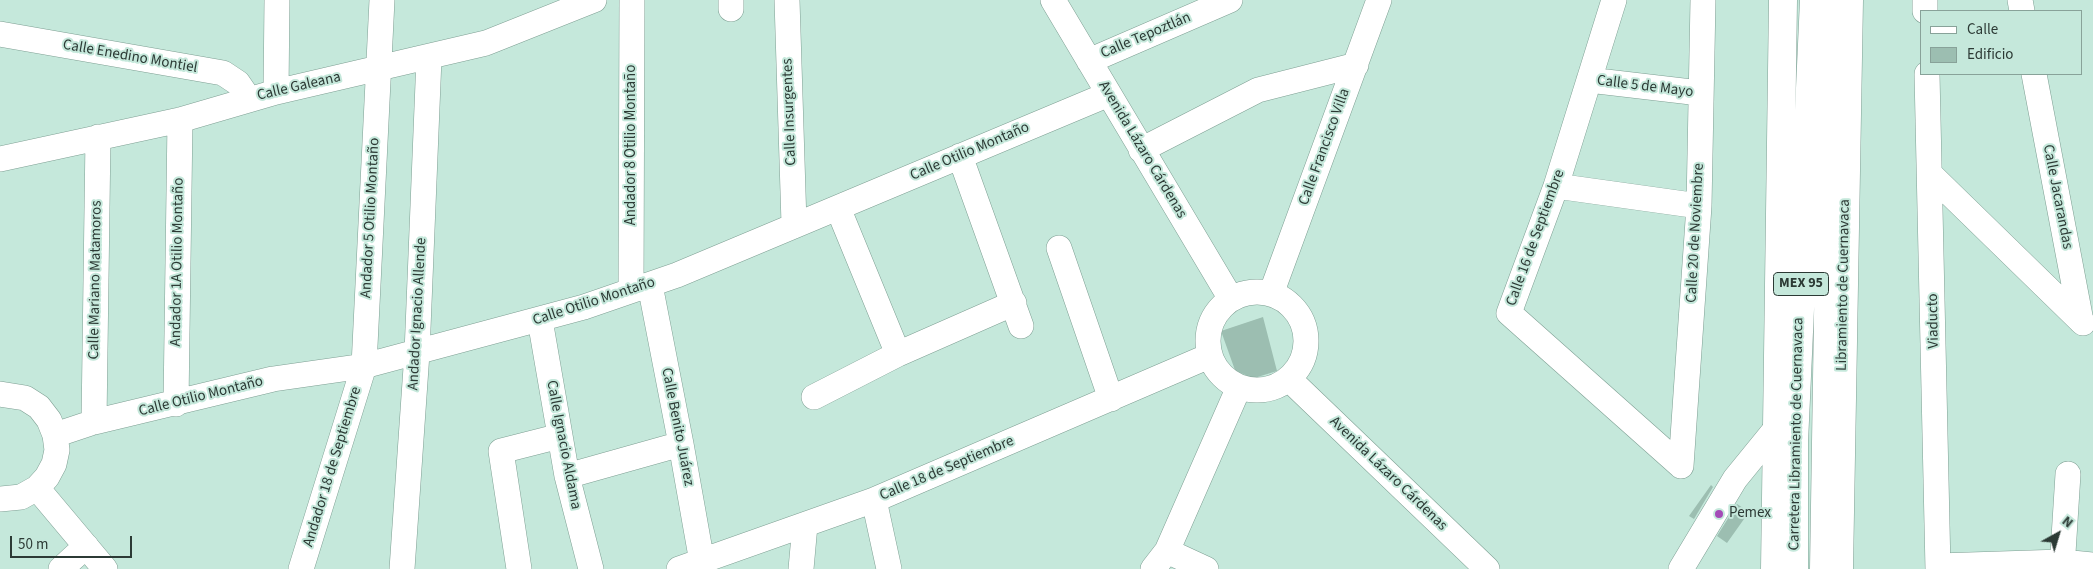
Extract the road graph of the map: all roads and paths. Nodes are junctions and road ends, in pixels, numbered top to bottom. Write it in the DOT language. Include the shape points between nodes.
graph roads {
  1 [pos="277,0"];
  2 [pos="382,0"];
  3 [pos="594,0"];
  4 [pos="632,0"];
  5 [pos="787,0"];
  6 [pos="1054,0"];
  7 [pos="1379,0"];
  8 [pos="1614,0"];
  9 [pos="1703,0"];
  10 [pos="1783,0"];
  11 [pos="1814,0"];
  12 [pos="1833,0"];
  13 [pos="1849,0"];
  14 [pos="1222,2"];
  15 [pos="0,34"];
  16 [pos="429,58"];
  17 [pos="1089,61"];
  18 [pos="1356,65"];
  19 [pos="378,69"];
  20 [pos="1927,75"];
  21 [pos="2034,75"];
  22 [pos="1589,80"];
  23 [pos="276,92"];
  24 [pos="1109,94"];
  25 [pos="1700,94"];
  26 [pos="249,99"];
  27 [pos="180,120"];
  28 [pos="98,137"];
  29 [pos="1141,150"];
  30 [pos="960,156"];
  31 [pos="0,159"];
  32 [pos="1931,175"];
  33 [pos="1556,186"];
  34 [pos="1699,206"];
  35 [pos="838,208"];
  36 [pos="794,224"];
  37 [pos="1059,248"];
  38 [pos="641,288"];
  39 [pos="1271,294"];
  40 [pos="1231,298"];
  41 [pos="540,320"];
  42 [pos="2087,327"];
  43 [pos="416,353"];
  44 [pos="898,354"];
  45 [pos="1209,356"];
  46 [pos="364,366"];
  47 [pos="1289,379"];
  48 [pos="1239,387"];
  49 [pos="0,394"];
  50 [pos="814,397"];
  51 [pos="1111,399"];
  52 [pos="176,404"];
  53 [pos="94,422"];
  54 [pos="1779,425"];
  55 [pos="55,435"];
  56 [pos="560,436"];
  57 [pos="681,444"];
  58 [pos="1681,466"];
  59 [pos="2068,474"];
  60 [pos="567,476"];
  61 [pos="37,488"];
  62 [pos="0,499"];
  63 [pos="874,500"];
  64 [pos="805,525"];
  65 [pos="86,546"];
  66 [pos="1160,560"];
  67 [pos="2093,564"];
  68 [pos="2062,566"];
  69 [pos="694,567"];
  70 [pos="1938,567"];
  71 [pos="61,569"];
  72 [pos="104,569"];
  73 [pos="301,569"];
  74 [pos="402,569"];
  75 [pos="519,569"];
  76 [pos="591,569"];
  77 [pos="801,569"];
  78 [pos="889,569"];
  79 [pos="1206,569"];
  80 [pos="1487,569"];
  81 [pos="1682,569"];
  82 [pos="1775,569"];
  83 [pos="1794,569"];
  84 [pos="1824,569"];
  85 [pos="1839,569"];
  1 -- 23 [label="street"];
  2 -- 19 [label="street, Andador 5 Otilio Montaño"];
  3 -- 16 [label="street, Calle Galeana" via="486,43"];
  4 -- 38 [label="street, Andador 8 Otilio Montaño"];
  5 -- 36 [label="street, Calle Insurgentes"];
  6 -- 17 [label="street, Avenida Lázaro Cárdenas"];
  7 -- 18 [label="street, Calle Francisco Villa"];
  8 -- 22 [label="street, Calle 16 de Septiembre"];
  9 -- 25 [label="street, Calle 20 de Noviembre"];
  10 -- 54 [label="main road, MEX 95"];
  11 -- 83 [label="main road, Carretera Libramiento de Cuernavaca / MEX 95" via="1794,442"];
  12 -- 84 [label="main road, Carretera Libramiento de Cuernavaca / MEX 95"];
  13 -- 85 [label="main road, Libramiento de Cuernavaca / MEX 95"];
  14 -- 17 [label="street, Calle Tepoztlán"];
  15 -- 26 [label="street, Calle Enedino Montiel" via="223,73 238,83"];
  16 -- 19 [label="street, Calle Galeana"];
  16 -- 43 [label="street, Andador Ignacio Allende"];
  17 -- 24 [label="street, Avenida Lázaro Cárdenas"];
  18 -- 29 [label="street" via="1258,90"];
  18 -- 39 [label="street, Calle Francisco Villa"];
  19 -- 23 [label="street, Calle Galeana"];
  19 -- 46 [label="street, Andador 5 Otilio Montaño"];
  20 -- 32 [label="street, Viaducto"];
  21 -- 42 [label="street, Calle Jacarandas"];
  22 -- 25 [label="street, Calle 5 de Mayo"];
  22 -- 33 [label="street, Calle 16 de Septiembre"];
  23 -- 26 [label="street, Calle Galeana"];
  24 -- 29 [label="street, Avenida Lázaro Cárdenas"];
  24 -- 30 [label="street, Calle Otilio Montaño"];
  25 -- 34 [label="street, Calle 20 de Noviembre"];
  26 -- 27 [label="street, Calle Galeana"];
  27 -- 28 [label="street, Calle Galeana"];
  27 -- 52 [label="street, Andador 1A Otilio Montaño"];
  28 -- 31 [label="street, Calle Galeana"];
  28 -- 53 [label="street, Calle Mariano Matamoros"];
  29 -- 40 [label="street, Avenida Lázaro Cárdenas"];
  30 -- 35 [label="street, Calle Otilio Montaño"];
  30 -- 44 [label="street" via="1017,314"];
  32 -- 42 [label="street"];
  32 -- 70 [label="street, Viaducto"];
  33 -- 34 [label="street"];
  33 -- 58 [label="street, Calle 16 de Septiembre" via="1509,313"];
  34 -- 58 [label="street, Calle 20 de Noviembre"];
  35 -- 36 [label="street, Calle Otilio Montaño"];
  35 -- 44 [label="street"];
  36 -- 38 [label="street, Calle Otilio Montaño"];
  37 -- 51 [label="street"];
  38 -- 41 [label="street, Calle Otilio Montaño"];
  38 -- 57 [label="street, Calle Benito Juárez"];
  39 -- 40 [label="street" via="1250,292"];
  39 -- 47 [label="street" via="1293,308 1305,331 1304,357"];
  40 -- 45 [label="street" via="1210,324 1207,339"];
  41 -- 43 [label="street, Calle Otilio Montaño"];
  41 -- 56 [label="street, Calle Ignacio Aldama"];
  43 -- 46 [label="street, Calle Otilio Montaño"];
  43 -- 74 [label="street, Andador Ignacio Allende"];
  44 -- 50 [label="street"];
  45 -- 48 [label="street" via="1226,380"];
  45 -- 51 [label="street, Calle 18 de Septiembre"];
  46 -- 52 [label="street, Calle Otilio Montaño" via="273,380"];
  46 -- 73 [label="street, Andador 18 de Septiembre"];
  47 -- 48 [label="street" via="1265,390"];
  47 -- 80 [label="street, Avenida Lázaro Cárdenas"];
  48 -- 66 [label="street"];
  49 -- 55 [label="street" via="25,398 39,407"];
  51 -- 63 [label="street, Calle 18 de Septiembre"];
  52 -- 53 [label="street, Calle Otilio Montaño"];
  53 -- 55 [label="street, Calle Otilio Montaño"];
  54 -- 81 [label="street" via="1735,479"];
  54 -- 82 [label="main road, MEX 95"];
  55 -- 61 [label="street" via="57,450 54,464"];
  56 -- 60 [label="street, Calle Ignacio Aldama"];
  56 -- 75 [label="street" via="502,451"];
  57 -- 60 [label="street"];
  57 -- 69 [label="street, Calle Benito Juárez"];
  59 -- 68 [label="street"];
  60 -- 76 [label="street, Calle Ignacio Aldama"];
  61 -- 62 [label="street" via="21,497"];
  61 -- 65 [label="street"];
  63 -- 64 [label="street, Calle 18 de Septiembre"];
  63 -- 78 [label="street"];
  64 -- 69 [label="street, Calle 18 de Septiembre"];
  64 -- 77 [label="street"];
  65 -- 71 [label="street"];
  65 -- 72 [label="street"];
  66 -- 79 [label="street"];
  67 -- 68 [label="street"];
  68 -- 70 [label="street"];
}
